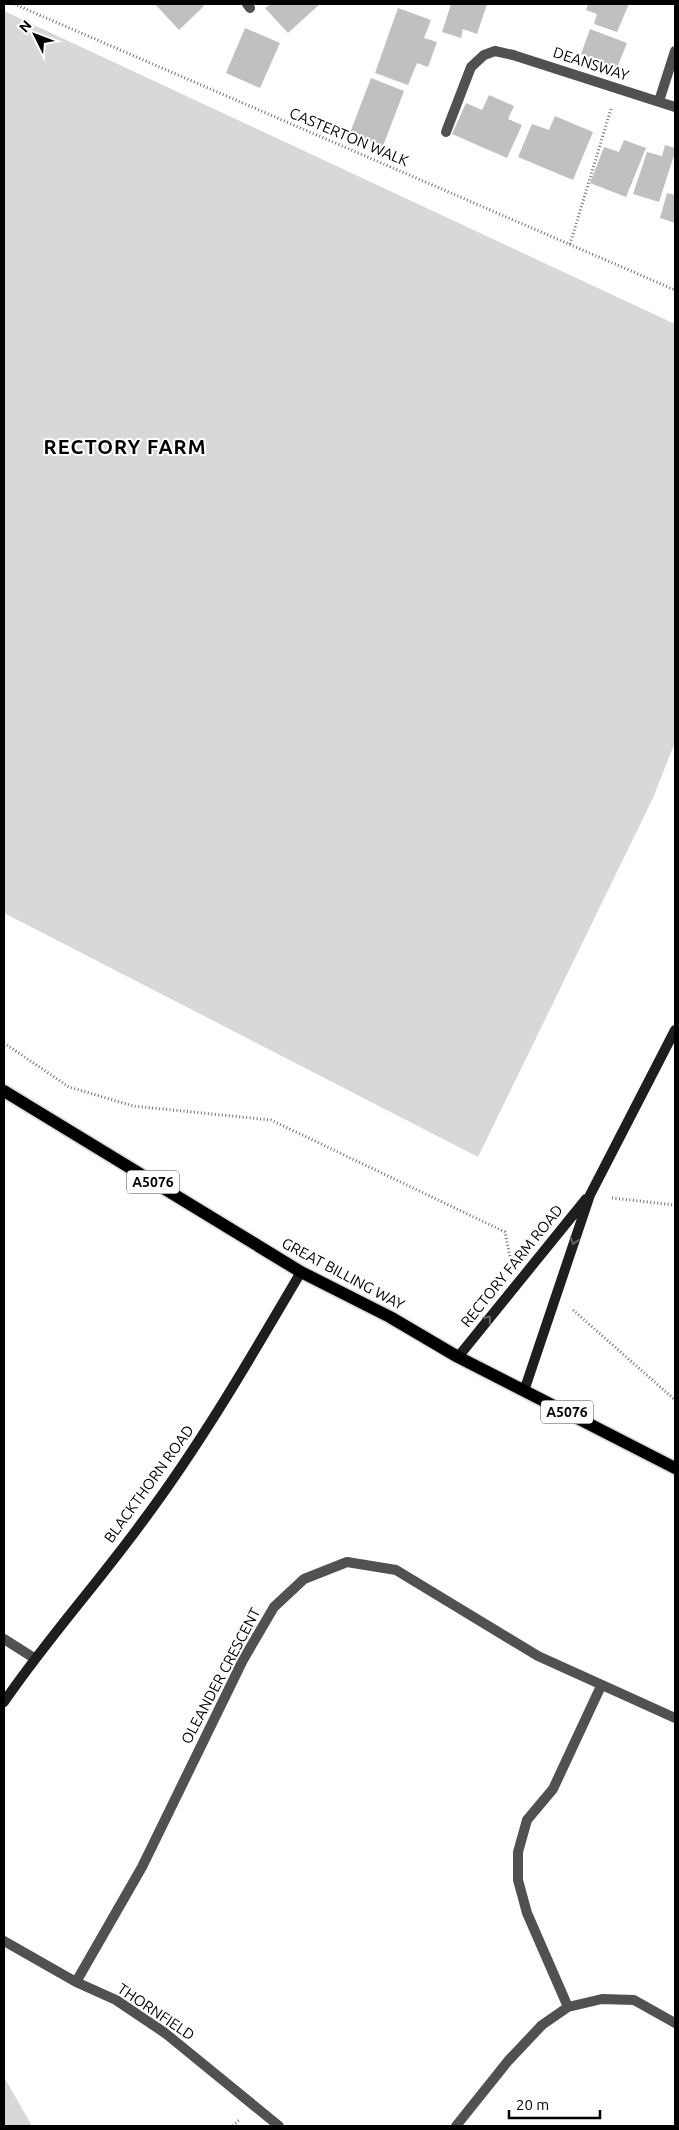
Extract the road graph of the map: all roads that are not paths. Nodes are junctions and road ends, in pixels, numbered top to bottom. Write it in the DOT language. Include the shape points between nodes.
graph roads {
  1 [pos="675,51"];
  2 [pos="659,101"];
  3 [pos="675,107"];
  4 [pos="446,132"];
  5 [pos="675,1030"];
  6 [pos="4,1091"];
  7 [pos="590,1195"];
  8 [pos="301,1272"];
  9 [pos="458,1357"];
  10 [pos="524,1391"];
  11 [pos="675,1468"];
  12 [pos="4,1638"];
  13 [pos="34,1658"];
  14 [pos="601,1686"];
  15 [pos="4,1702"];
  16 [pos="675,1718"];
  17 [pos="4,1941"];
  18 [pos="76,1982"];
  19 [pos="568,2008"];
  20 [pos="675,2023"];
  21 [pos="279,2126"];
  22 [pos="456,2126"];
  1 -- 2 [label="street"];
  2 -- 3 [label="street, DEANSWAY"];
  2 -- 4 [label="street, DEANSWAY" via="494,51 471,67"];
  5 -- 7 [label="street, RECTORY FARM ROAD"];
  6 -- 8 [label="main road, GREAT BILLING WAY / A5076"];
  9 -- 7 [label="street, RECTORY FARM ROAD, one-way"];
  7 -- 10 [label="street, RECTORY FARM ROAD, one-way"];
  8 -- 9 [label="main road, GREAT BILLING WAY / A5076" via="390,1317"];
  8 -- 13 [label="street, BLACKTHORN ROAD" via="197,1446 142,1523"];
  9 -- 10 [label="main road, GREAT BILLING WAY / A5076"];
  10 -- 11 [label="main road, GREAT BILLING WAY / A5076"];
  12 -- 13 [label="street"];
  13 -- 15 [label="street, BLACKTHORN ROAD"];
  14 -- 16 [label="street, OLEANDER CRESCENT"];
  14 -- 18 [label="street, OLEANDER CRESCENT" via="538,1656 396,1570 347,1562 304,1579 274,1607 243,1660 142,1867"];
  14 -- 19 [label="street" via="553,1789 527,1820 518,1852 518,1880 527,1913"];
  17 -- 18 [label="street, THORNFIELD"];
  18 -- 21 [label="street, THORNFIELD" via="116,2000 165,2033"];
  19 -- 20 [label="street" via="602,1999 634,2000"];
  19 -- 22 [label="street" via="542,2024"];
}
